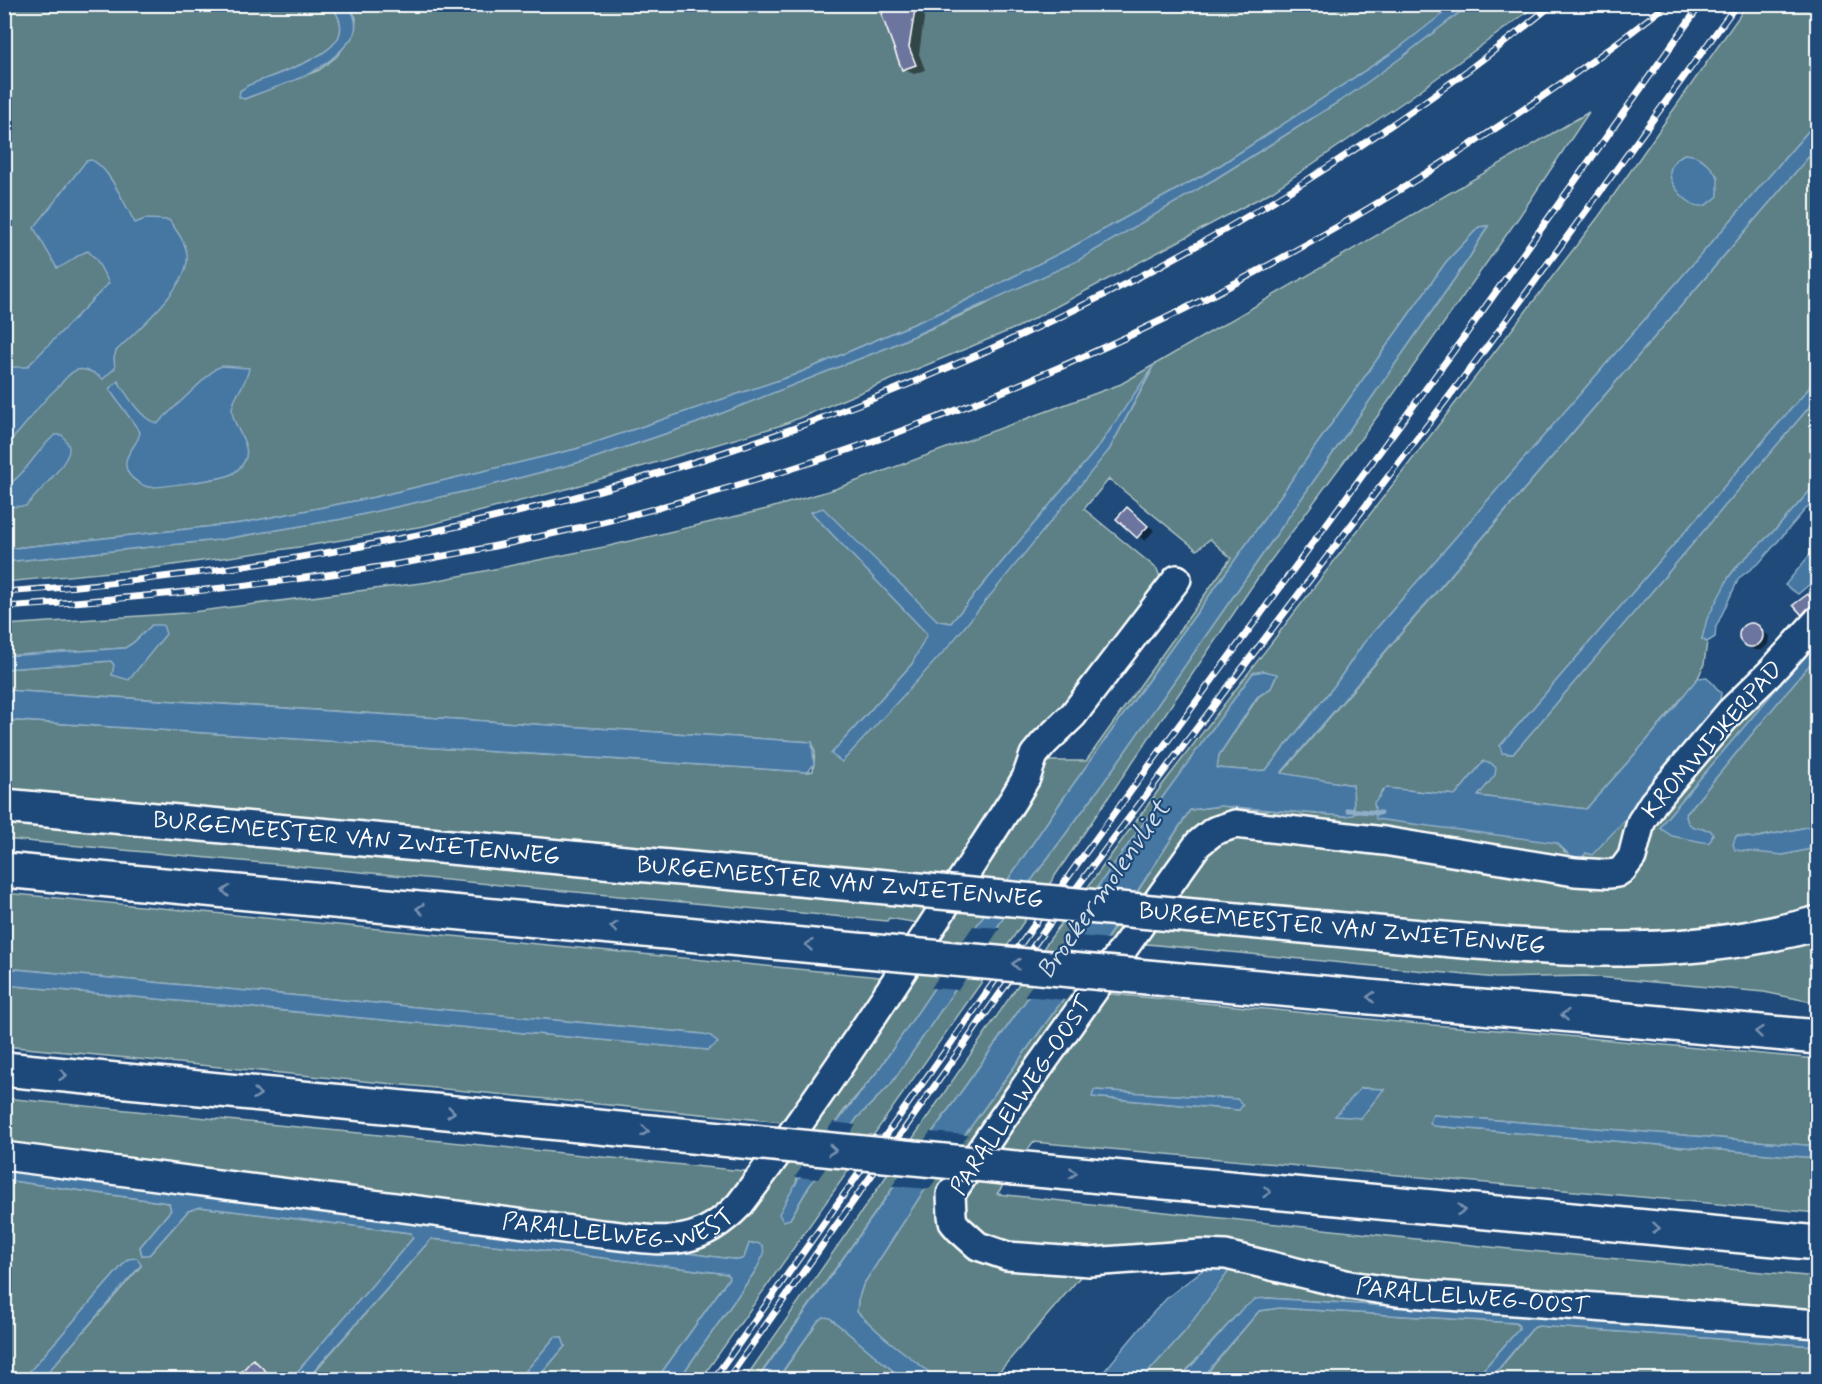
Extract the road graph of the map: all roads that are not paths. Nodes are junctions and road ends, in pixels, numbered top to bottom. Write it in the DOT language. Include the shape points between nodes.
graph roads {
  1 [pos="1177,579"];
  2 [pos="1818,620"];
  3 [pos="4,806"];
  4 [pos="1623,869"];
  5 [pos="4,870"];
  6 [pos="1818,923"];
  7 [pos="1818,1037"];
  8 [pos="4,1069"];
  9 [pos="4,1156"];
  10 [pos="1818,1243"];
  11 [pos="1818,1324"];
  1 -- 9 [label="street, PARALLELWEG-WEST" via="1073,715 1034,755 1013,800 764,1173 728,1217 706,1232 673,1240 603,1234"];
  2 -- 4 [label="street, KROMWIJKERPAD" via="1730,712 1653,803 1637,832 1632,857"];
  3 -- 6 [label="main road, BURGEMEESTER VAN ZWIETENWEG, bridge" via="1443,940 1599,950 1705,945"];
  4 -- 11 [label="street, PARALLELWEG-OOST" via="1608,874 1575,872 1384,841 1234,824 1214,831 1198,844 999,1122 951,1194 953,1222 978,1246 1007,1256 1090,1262 1226,1255 1350,1285 1397,1292"];
  7 -- 5 [label="main road, one-way, bridge"];
  8 -- 10 [label="main road, one-way, bridge"];
}
